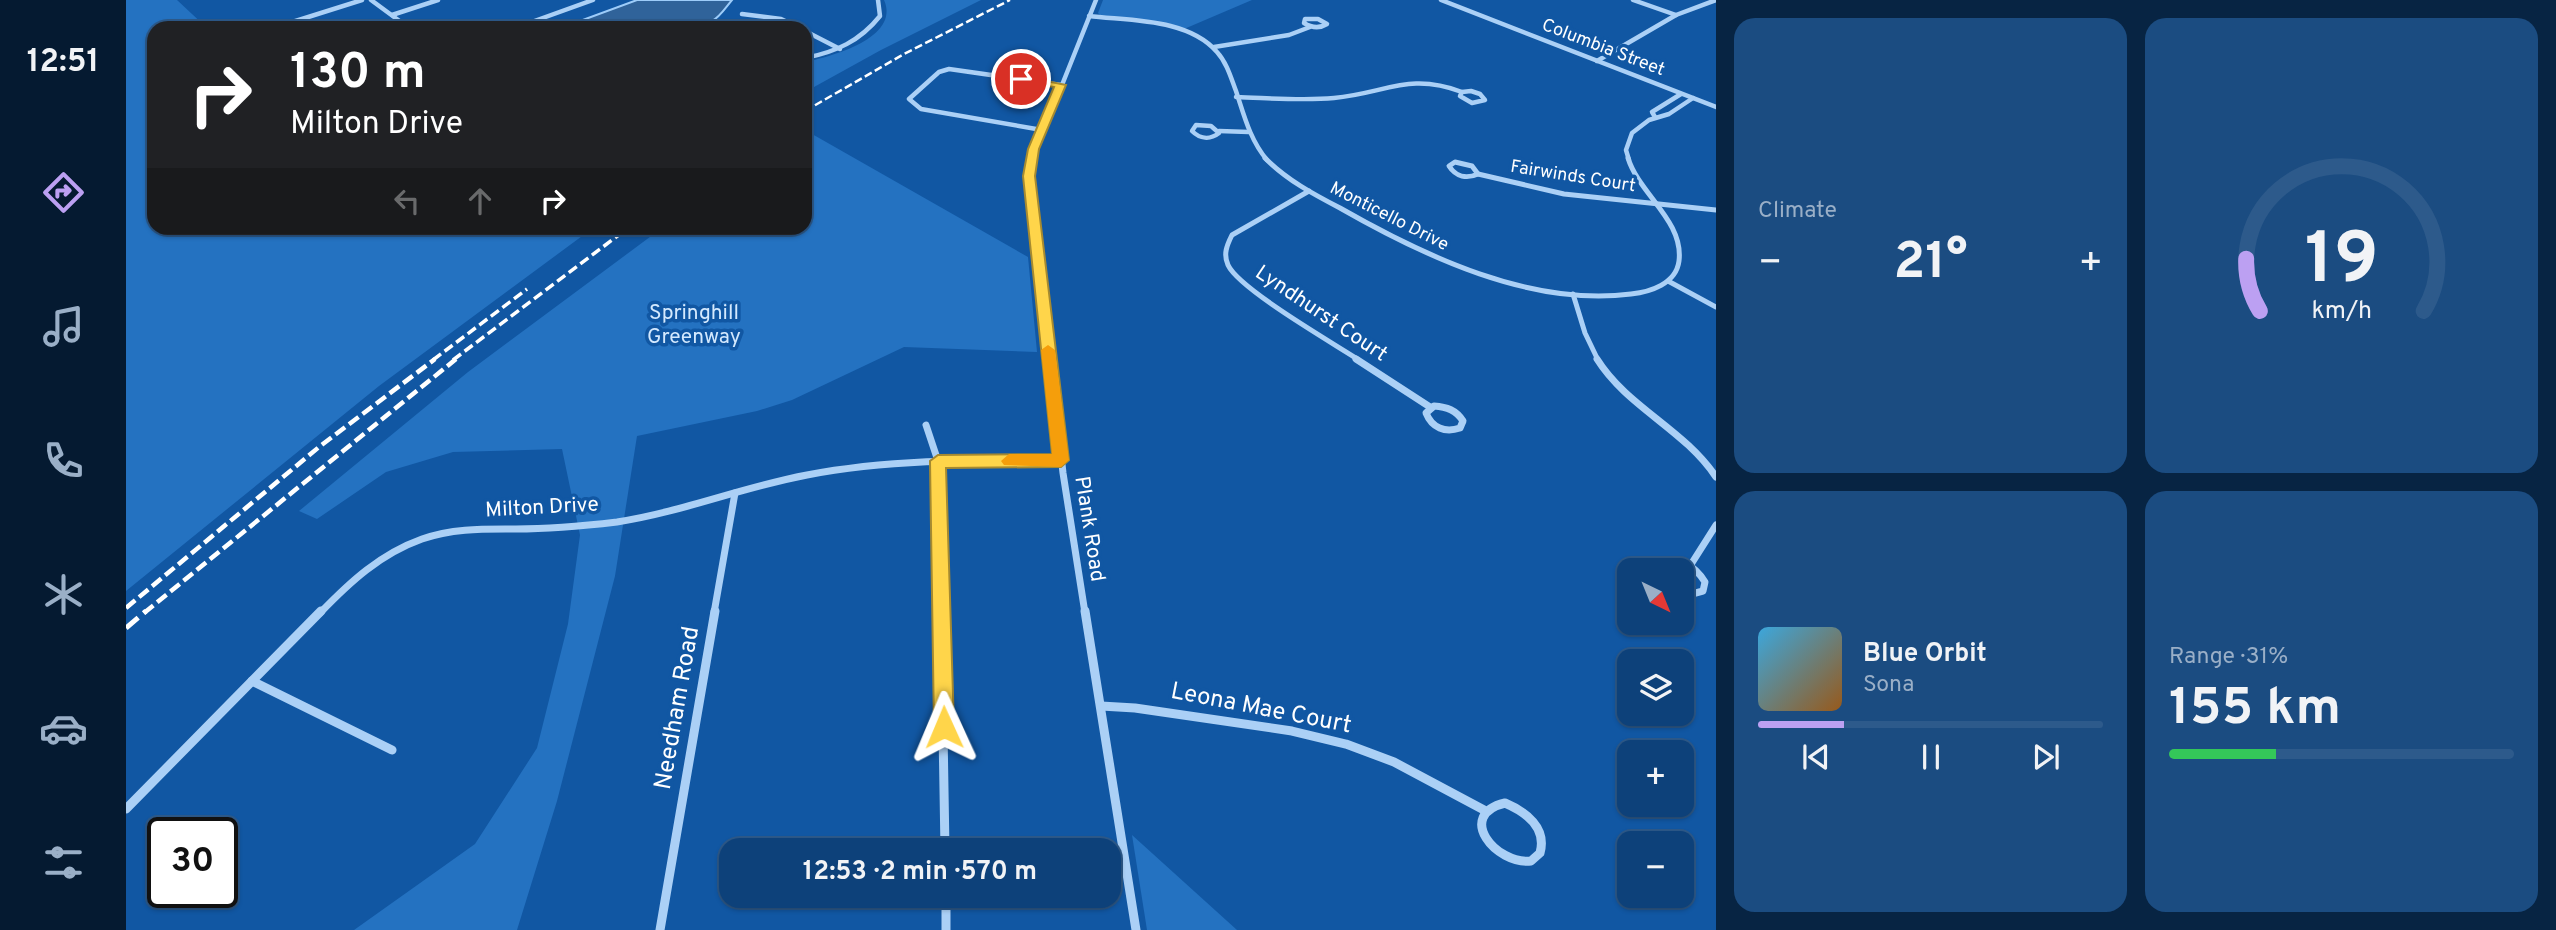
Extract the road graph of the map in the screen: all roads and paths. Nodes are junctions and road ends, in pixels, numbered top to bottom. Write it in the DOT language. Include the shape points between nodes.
graph roads {
  1 [pos="362,0"];
  2 [pos="371,0"];
  3 [pos="438,0"];
  4 [pos="593,0"];
  5 [pos="878,0"];
  6 [pos="1096,0"];
  7 [pos="1441,0"];
  8 [pos="1633,0"];
  9 [pos="1716,0"];
  10 [pos="742,14"];
  11 [pos="392,15"];
  12 [pos="1676,15"];
  13 [pos="1089,16"];
  14 [pos="296,21"];
  15 [pos="400,21"];
  16 [pos="534,21"];
  17 [pos="785,21"];
  18 [pos="1310,27"];
  19 [pos="812,35"];
  20 [pos="1214,47"];
  21 [pos="840,49"];
  22 [pos="812,56"];
  23 [pos="1597,61"];
  24 [pos="1060,85"];
  25 [pos="1462,92"];
  26 [pos="1681,94"];
  27 [pos="1236,97"];
  28 [pos="1693,98"];
  29 [pos="1716,107"];
  30 [pos="1655,117"];
  31 [pos="1042,130"];
  32 [pos="1219,131"];
  33 [pos="1249,132"];
  34 [pos="1478,174"];
  35 [pos="1309,191"];
  36 [pos="1664,204"];
  37 [pos="1716,210"];
  38 [pos="1678,222"];
  39 [pos="1687,260"];
  40 [pos="1668,281"];
  41 [pos="1573,294"];
  42 [pos="1716,307"];
  43 [pos="1430,407"];
  44 [pos="926,425"];
  45 [pos="1061,460"];
  46 [pos="938,461"];
  47 [pos="1716,477"];
  48 [pos="735,493"];
  49 [pos="1716,525"];
  50 [pos="1694,560"];
  51 [pos="1694,569"];
  52 [pos="1694,592"];
  53 [pos="252,681"];
  54 [pos="1101,706"];
  55 [pos="392,750"];
  56 [pos="126,808"];
  57 [pos="1484,810"];
  58 [pos="945,838"];
  59 [pos="946,908"];
  60 [pos="660,930"];
  61 [pos="946,930"];
  62 [pos="1136,930"];
  1 -- 14 [label="street"];
  2 -- 11 [label="street"];
  3 -- 11 [label="street"];
  4 -- 16 [label="street"];
  5 -- 21 [label="street" via="881,13 873,26"];
  6 -- 13 [label="street, Plank Road"];
  7 -- 23 [label="street, Columbia Street"];
  8 -- 12 [label="street"];
  9 -- 12 [label="street"];
  10 -- 17 [label="street"];
  11 -- 15 [label="street"];
  12 -- 23 [label="street"];
  13 -- 20 [label="street" via="1179,30"];
  13 -- 24 [label="street, Plank Road"];
  18 -- 18 [label="street" via="1321,28 1327,24 1309,18 1303,22"];
  18 -- 20 [label="street" via="1289,35"];
  19 -- 21 [label="street"];
  20 -- 27 [label="street, Monticello Drive" via="1224,60"];
  21 -- 22 [label="street"];
  23 -- 26 [label="street, Columbia Street"];
  24 -- 31 [label="street, Plank Road"];
  24 -- 31 [label="street" via="949,69 939,72 909,99 920,109"];
  25 -- 25 [label="street" via="1460,96 1469,102 1485,100 1478,93"];
  25 -- 27 [label="street" via="1415,81 1332,99"];
  26 -- 28 [label="street, Columbia Street"];
  26 -- 30 [label="street" via="1652,112"];
  27 -- 33 [label="street, Monticello Drive"];
  28 -- 29 [label="street, Columbia Street"];
  28 -- 30 [label="street" via="1665,117"];
  30 -- 36 [label="street" via="1630,135 1626,148"];
  31 -- 45 [label="street, Plank Road" via="1029,176"];
  32 -- 32 [label="street" via="1207,125 1192,129 1204,138 1215,137"];
  32 -- 33 [label="street"];
  33 -- 35 [label="street, Monticello Drive" via="1269,161"];
  34 -- 34 [label="street, Fairwinds Court" via="1468,163 1449,166 1462,176"];
  34 -- 36 [label="street, Fairwinds Court" via="1564,194"];
  35 -- 41 [label="street, Monticello Drive" via="1389,237 1448,263"];
  35 -- 43 [label="street, Lyndhurst Court" via="1232,234 1225,248 1228,266 1253,291"];
  36 -- 37 [label="street, Fairwinds Court"];
  36 -- 38 [label="street"];
  39 -- 40 [label="street, Monticello Drive"];
  40 -- 41 [label="street, Monticello Drive" via="1628,294"];
  40 -- 42 [label="street"];
  41 -- 47 [label="street" via="1591,346 1605,370 1693,446"];
  43 -- 43 [label="street, Lyndhurst Court" via="1426,418 1439,429 1457,431 1462,425 1452,409"];
  44 -- 46 [label="street"];
  45 -- 46 [label="street, Milton Drive"];
  45 -- 54 [label="street, Plank Road"];
  46 -- 48 [label="street, Milton Drive" via="855,466"];
  46 -- 58 [label="street"];
  48 -- 53 [label="street, Milton Drive" via="627,520 453,531 420,539 364,570"];
  48 -- 60 [label="street, Needham Road"];
  49 -- 50 [label="street"];
  51 -- 52 [label="street" via="1705,587"];
  53 -- 55 [label="street"];
  53 -- 56 [label="street, Milton Drive"];
  54 -- 57 [label="street, Leona Mae Court" via="1292,731 1346,744 1394,762"];
  54 -- 62 [label="street, Plank Road"];
  57 -- 57 [label="street" via="1481,821 1492,847 1519,863 1532,862 1541,855 1540,831 1525,813 1505,803"];
  59 -- 61 [label="street"];
}
